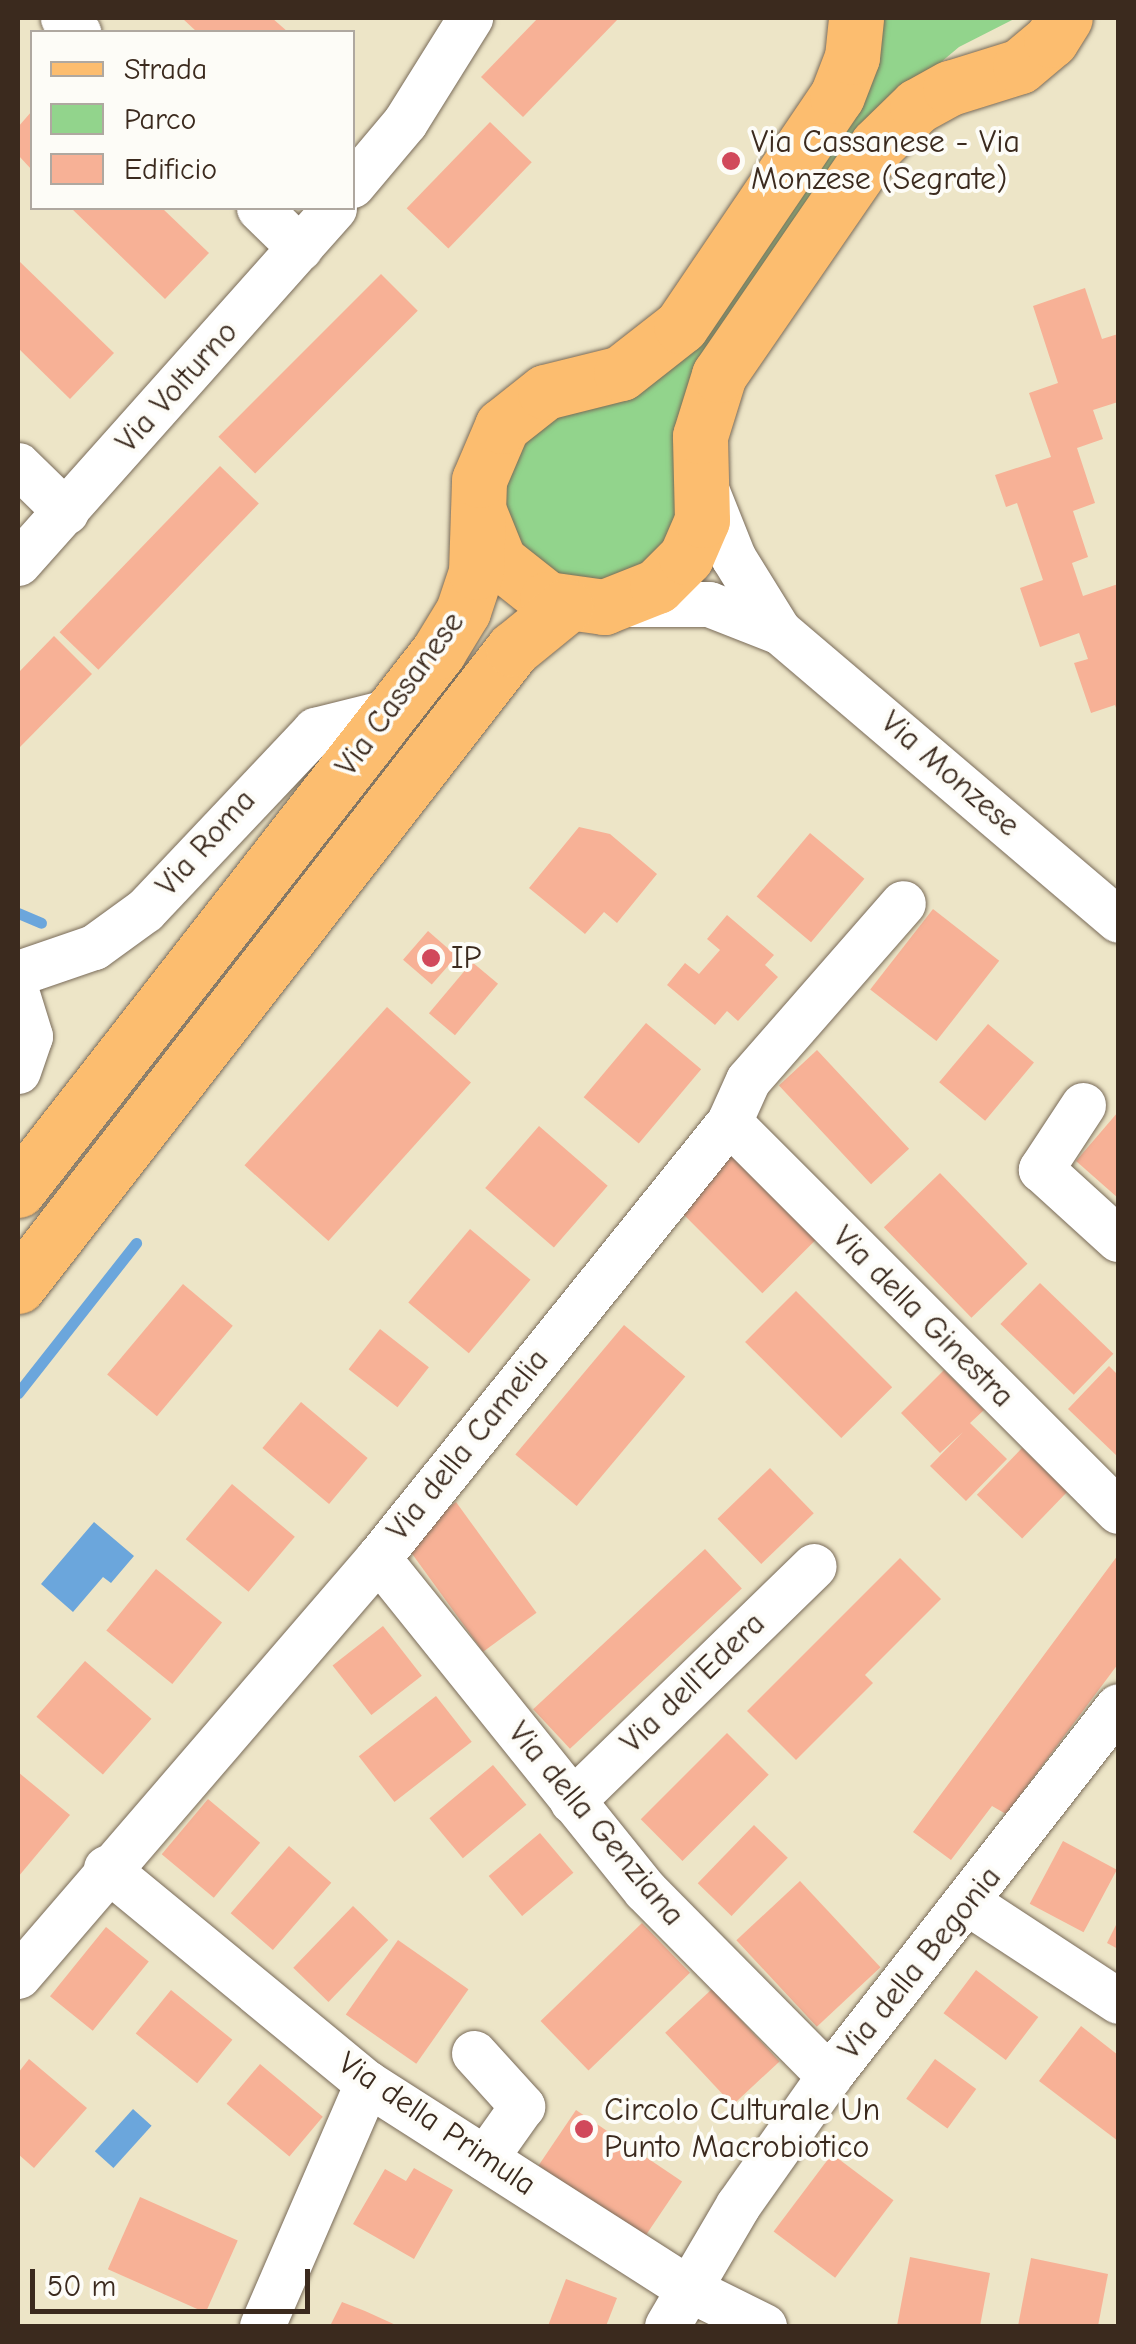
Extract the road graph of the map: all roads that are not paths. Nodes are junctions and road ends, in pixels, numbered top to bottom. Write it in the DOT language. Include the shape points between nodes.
graph roads {
  1 [pos="470,18"];
  2 [pos="856,18"];
  3 [pos="1065,18"];
  4 [pos="355,181"];
  5 [pos="261,210"];
  6 [pos="332,210"];
  7 [pos="300,248"];
  8 [pos="18,465"];
  9 [pos="704,484"];
  10 [pos="479,505"];
  11 [pos="66,512"];
  12 [pos="18,563"];
  13 [pos="620,604"];
  14 [pos="566,606"];
  15 [pos="780,632"];
  16 [pos="391,712"];
  17 [pos="903,903"];
  18 [pos="1118,920"];
  19 [pos="18,973"];
  20 [pos="18,997"];
  21 [pos="18,1071"];
  22 [pos="1083,1105"];
  23 [pos="729,1122"];
  24 [pos="18,1190"];
  25 [pos="1118,1238"];
  26 [pos="18,1286"];
  27 [pos="1118,1510"];
  28 [pos="378,1558"];
  29 [pos="814,1566"];
  30 [pos="1118,1706"];
  31 [pos="572,1800"];
  32 [pos="106,1868"];
  33 [pos="970,1904"];
  34 [pos="18,1976"];
  35 [pos="1118,2001"];
  36 [pos="474,2054"];
  37 [pos="829,2076"];
  38 [pos="367,2084"];
  39 [pos="485,2158"];
  40 [pos="677,2307"];
  41 [pos="262,2326"];
  42 [pos="764,2326"];
  1 -- 4 [label="street" via="405,122"];
  2 -- 10 [label="main road, Via Cassanese" via="852,57 837,96 680,326 621,373 527,403 502,426 486,456"];
  3 -- 9 [label="main road" via="1020,66 917,106 878,144 718,375 700,436"];
  5 -- 7 [label="street"];
  6 -- 7 [label="street, Via Volturno"];
  7 -- 11 [label="street, Via Volturno"];
  8 -- 11 [label="street"];
  9 -- 13 [label="main road" via="702,520 686,557 658,586"];
  9 -- 15 [label="street" via="740,569"];
  10 -- 14 [label="main road" via="499,561 528,589"];
  10 -- 16 [label="main road, Via Cassanese" via="476,572 464,611"];
  11 -- 12 [label="street, Via Volturno"];
  13 -- 14 [label="main road"];
  13 -- 15 [label="street" via="709,604"];
  14 -- 26 [label="main road, Via Cassanese" via="513,650"];
  15 -- 18 [label="street, Via Monzese"];
  16 -- 19 [label="street, Via Roma" via="314,730 130,922 94,948"];
  16 -- 24 [label="main road, Via Cassanese"];
  17 -- 23 [label="street, Via della Camelia" via="748,1080"];
  20 -- 21 [label="street" via="30,1036"];
  22 -- 25 [label="street" via="1041,1169"];
  23 -- 27 [label="street, Via della Ginestra"];
  23 -- 28 [label="street, Via della Camelia"];
  28 -- 31 [label="street, Via della Genziana"];
  28 -- 32 [label="street, Via della Camelia"];
  29 -- 31 [label="street, Via dell'Edera"];
  30 -- 33 [label="street, Via della Begonia"];
  31 -- 37 [label="street, Via della Genziana" via="646,1890"];
  32 -- 34 [label="street, Via della Camelia"];
  32 -- 38 [label="street, Via della Primula"];
  33 -- 35 [label="street"];
  33 -- 37 [label="street, Via della Begonia"];
  36 -- 39 [label="street" via="522,2106"];
  37 -- 40 [label="street, Via della Begonia"];
  38 -- 39 [label="street, Via della Primula"];
  38 -- 41 [label="street"];
  39 -- 40 [label="street, Via della Primula"];
  40 -- 42 [label="street, Via della Primula"];
}
